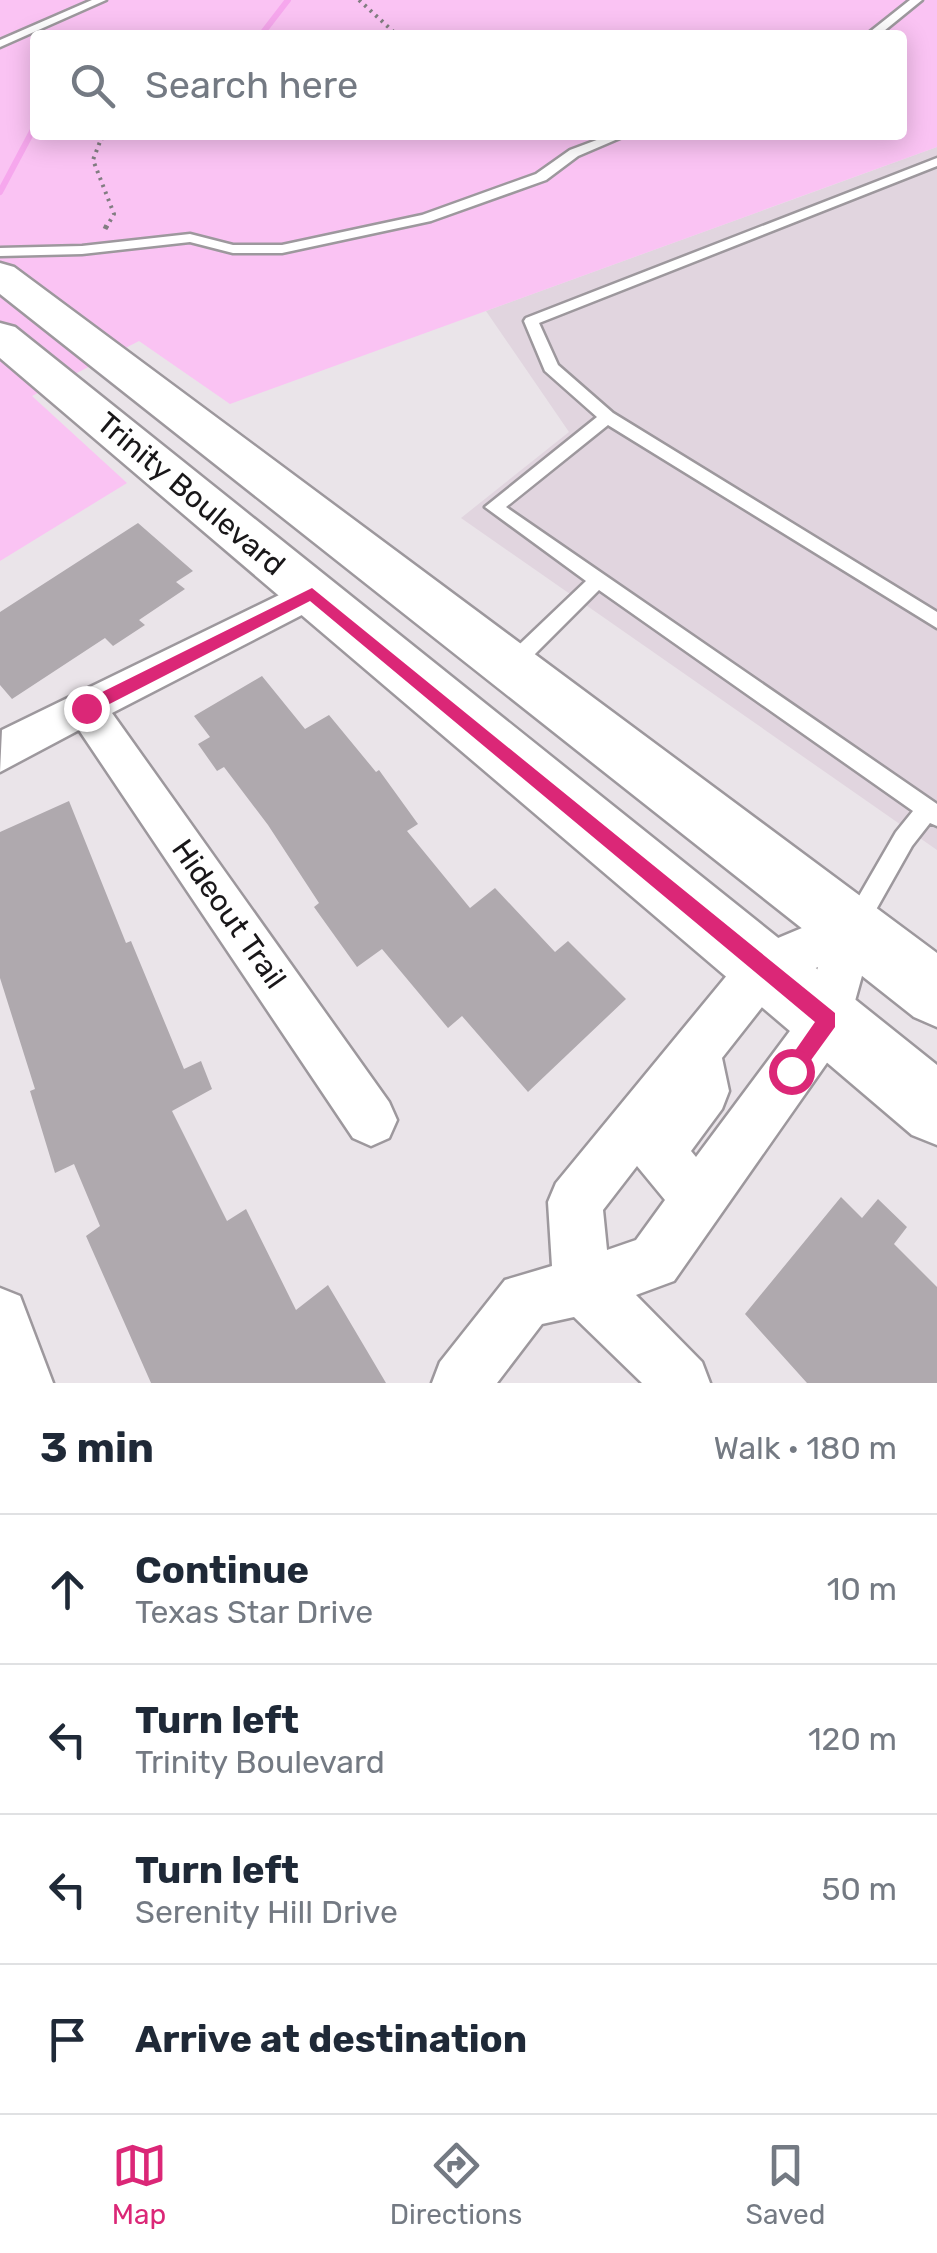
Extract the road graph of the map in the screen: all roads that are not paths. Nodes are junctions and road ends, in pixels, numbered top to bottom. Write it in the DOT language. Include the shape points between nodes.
graph roads {
  1 [pos="101,0"];
  2 [pos="917,0"];
  3 [pos="32,30"];
  4 [pos="878,30"];
  5 [pos="30,31"];
  6 [pos="0,44"];
  7 [pos="609,140"];
  8 [pos="937,162"];
  9 [pos="0,252"];
  10 [pos="0,275"];
  11 [pos="0,336"];
  12 [pos="71,362"];
  13 [pos="607,416"];
  14 [pos="598,580"];
  15 [pos="312,594"];
  16 [pos="937,621"];
  17 [pos="510,666"];
  18 [pos="86,708"];
  19 [pos="0,754"];
  20 [pos="932,812"];
  21 [pos="852,930"];
  22 [pos="764,967"];
  23 [pos="937,994"];
  24 [pos="828,1020"];
  25 [pos="695,1050"];
  26 [pos="937,1110"];
  27 [pos="372,1120"];
  28 [pos="702,1194"];
  29 [pos="582,1287"];
  30 [pos="0,1316"];
  31 [pos="24,1383"];
  32 [pos="462,1383"];
  33 [pos="681,1383"];
  1 -- 3 [label="lane"];
  2 -- 4 [label="lane"];
  5 -- 6 [label="lane"];
  7 -- 9 [label="lane" via="541,177 426,218 350,235 258,251 190,238"];
  8 -- 13 [label="lane" via="531,321 550,367"];
  10 -- 12 [label="main road, Trinity Boulevard"];
  11 -- 12 [label="main road, Trinity Boulevard"];
  12 -- 15 [label="main road, Trinity Boulevard"];
  12 -- 17 [label="main road, Trinity Boulevard"];
  13 -- 14 [label="lane" via="494,508"];
  13 -- 16 [label="lane"];
  14 -- 17 [label="lane"];
  14 -- 20 [label="lane"];
  15 -- 18 [label="street"];
  15 -- 22 [label="main road, Trinity Boulevard"];
  17 -- 21 [label="main road, Trinity Boulevard"];
  18 -- 19 [label="street"];
  18 -- 27 [label="street, Hideout Trail"];
  20 -- 21 [label="lane" via="904,839"];
  21 -- 22 [label="street"];
  21 -- 23 [label="main road, Trinity Boulevard"];
  21 -- 24 [label="street"];
  22 -- 24 [label="main road, Trinity Boulevard"];
  22 -- 25 [label="street"];
  24 -- 26 [label="main road, Trinity Boulevard"];
  24 -- 28 [label="street"];
  25 -- 28 [label="street" via="704,1091 658,1152"];
  25 -- 29 [label="street" via="575,1202"];
  28 -- 29 [label="street" via="654,1261"];
  29 -- 32 [label="street" via="525,1300"];
  29 -- 33 [label="street"];
  30 -- 31 [label="street"];
}
